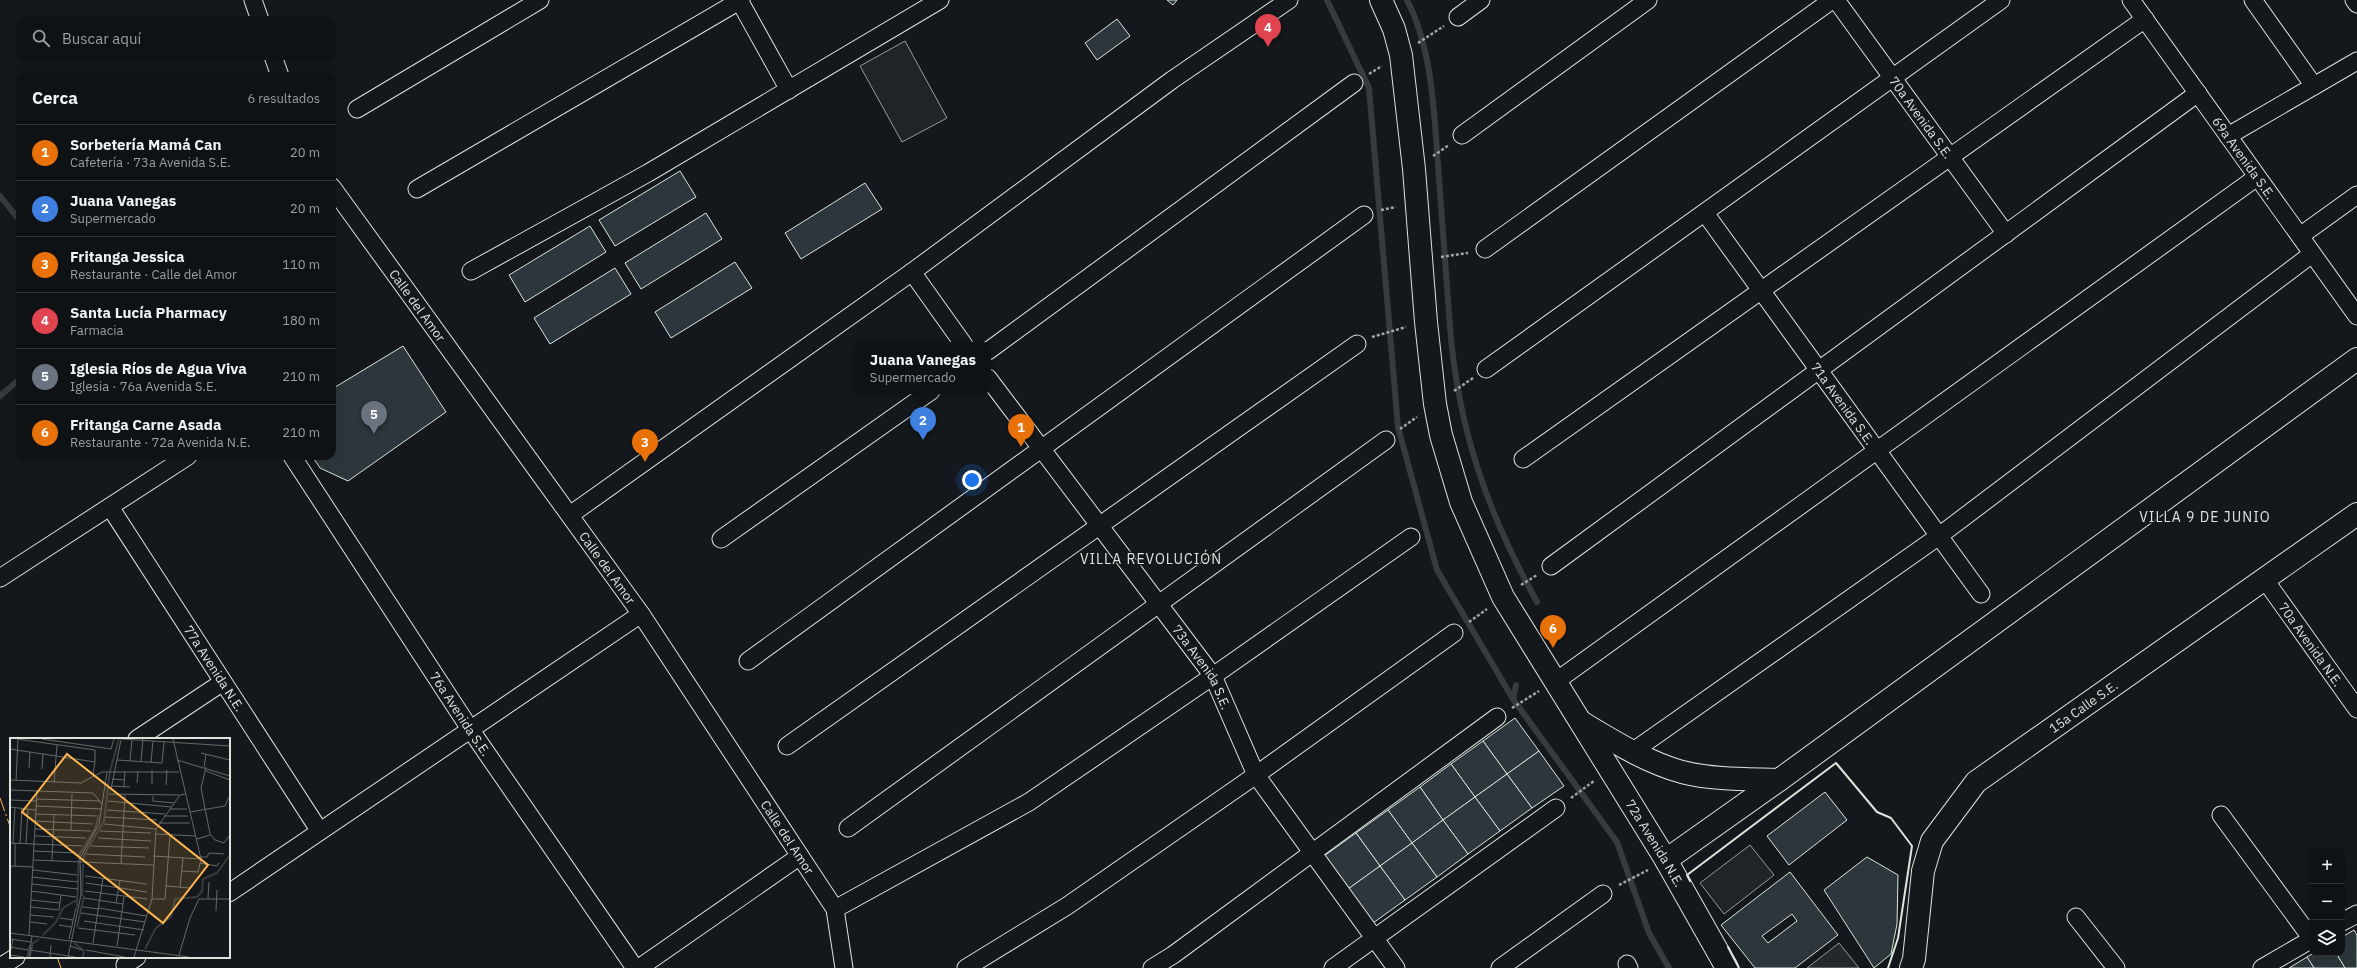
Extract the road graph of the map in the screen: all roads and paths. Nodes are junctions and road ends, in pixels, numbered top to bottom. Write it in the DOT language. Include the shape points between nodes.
graph roads {
  1 [pos="253,0"];
  2 [pos="540,0"];
  3 [pos="740,0"];
  4 [pos="940,0"];
  5 [pos="1289,0"];
  6 [pos="1381,0"];
  7 [pos="1481,0"];
  8 [pos="1648,0"];
  9 [pos="1832,0"];
  10 [pos="1836,0"];
  11 [pos="2001,0"];
  12 [pos="2131,0"];
  13 [pos="2253,0"];
  14 [pos="2354,0"];
  15 [pos="2357,4"];
  16 [pos="259,16"];
  17 [pos="1458,17"];
  18 [pos="2145,20"];
  19 [pos="1437,30"];
  20 [pos="1415,45"];
  21 [pos="274,60"];
  22 [pos="2357,61"];
  23 [pos="1384,65"];
  24 [pos="279,72"];
  25 [pos="1893,78"];
  26 [pos="1360,80"];
  27 [pos="2314,86"];
  28 [pos="789,90"];
  29 [pos="2198,93"];
  30 [pos="357,109"];
  31 [pos="2228,136"];
  32 [pos="1455,140"];
  33 [pos="1950,158"];
  34 [pos="1427,160"];
  35 [pos="2258,177"];
  36 [pos="417,189"];
  37 [pos="336,193"];
  38 [pos="2357,195"];
  39 [pos="1401,207"];
  40 [pos="1369,213"];
  41 [pos="1705,213"];
  42 [pos="2006,234"];
  43 [pos="2300,236"];
  44 [pos="1485,249"];
  45 [pos="2312,254"];
  46 [pos="1458,255"];
  47 [pos="1436,257"];
  48 [pos="471,271"];
  49 [pos="912,272"];
  50 [pos="1762,291"];
  51 [pos="2357,316"];
  52 [pos="1406,327"];
  53 [pos="1373,336"];
  54 [pos="962,342"];
  55 [pos="1357,344"];
  56 [pos="991,349"];
  57 [pos="2357,359"];
  58 [pos="1820,370"];
  59 [pos="1480,374"];
  60 [pos="991,382"];
  61 [pos="928,394"];
  62 [pos="1450,394"];
  63 [pos="1414,419"];
  64 [pos="1391,436"];
  65 [pos="1042,449"];
  66 [pos="1877,450"];
  67 [pos="1523,459"];
  68 [pos="182,460"];
  69 [pos="295,460"];
  70 [pos="110,507"];
  71 [pos="2357,514"];
  72 [pos="570,515"];
  73 [pos="1099,526"];
  74 [pos="1939,536"];
  75 [pos="1412,537"];
  76 [pos="721,539"];
  77 [pos="1544,570"];
  78 [pos="0,578"];
  79 [pos="2265,580"];
  80 [pos="1515,589"];
  81 [pos="1981,594"];
  82 [pos="1158,604"];
  83 [pos="1486,609"];
  84 [pos="641,614"];
  85 [pos="1460,629"];
  86 [pos="748,661"];
  87 [pos="1213,676"];
  88 [pos="223,682"];
  89 [pos="1548,686"];
  90 [pos="1511,708"];
  91 [pos="2357,709"];
  92 [pos="1497,717"];
  93 [pos="1579,720"];
  94 [pos="470,729"];
  95 [pos="139,738"];
  96 [pos="787,746"];
  97 [pos="1632,752"];
  98 [pos="1256,776"];
  99 [pos="1779,780"];
  100 [pos="1592,783"];
  101 [pos="1562,803"];
  102 [pos="2221,814"];
  103 [pos="848,828"];
  104 [pos="319,830"];
  105 [pos="1312,852"];
  106 [pos="800,856"];
  107 [pos="1659,864"];
  108 [pos="1620,885"];
  109 [pos="230,892"];
  110 [pos="1603,894"];
  111 [pos="835,909"];
  112 [pos="2357,914"];
  113 [pos="2076,917"];
  114 [pos="2345,920"];
  115 [pos="2309,935"];
  116 [pos="1375,939"];
  117 [pos="2309,941"];
  118 [pos="14,958"];
  119 [pos="1915,965"];
  120 [pos="0,967"];
  121 [pos="635,968"];
  122 [pos="639,968"];
  123 [pos="844,968"];
  124 [pos="966,968"];
  125 [pos="1152,968"];
  126 [pos="1333,968"];
  127 [pos="1396,968"];
  128 [pos="1500,968"];
  129 [pos="1726,968"];
  130 [pos="2116,968"];
  131 [pos="2262,968"];
  1 -- 16 [label="street"];
  2 -- 30 [label="street"];
  3 -- 28 [label="street"];
  3 -- 36 [label="street"];
  4 -- 28 [label="street"];
  5 -- 49 [label="street" via="1166,85"];
  6 -- 89 [label="street, 72a Avenida N.E." via="1394,29 1401,55 1414,169 1426,322 1441,435 1461,502 1503,597"];
  7 -- 17 [label="street"];
  8 -- 32 [label="street"];
  9 -- 44 [label="street"];
  10 -- 25 [label="street, 70a Avenida S.E."];
  11 -- 25 [label="street"];
  12 -- 18 [label="street, 69a Avenida S.E."];
  13 -- 27 [label="street"];
  14 -- 15 [label="street"];
  18 -- 29 [label="street, 69a Avenida S.E."];
  18 -- 33 [label="street"];
  19 -- 20 [label="path"];
  21 -- 24 [label="street"];
  22 -- 27 [label="street"];
  23 -- 26 [label="path"];
  25 -- 33 [label="street, 70a Avenida S.E."];
  25 -- 41 [label="street"];
  26 -- 56 [label="street"];
  27 -- 31 [label="street"];
  28 -- 48 [label="street" via="648,173"];
  29 -- 31 [label="street, 69a Avenida S.E."];
  29 -- 42 [label="street"];
  31 -- 35 [label="street, 69a Avenida S.E."];
  32 -- 34 [label="path"];
  33 -- 42 [label="street, 70a Avenida S.E."];
  33 -- 50 [label="street"];
  35 -- 43 [label="street, 69a Avenida S.E."];
  35 -- 66 [label="street"];
  37 -- 72 [label="street, Calle del Amor"];
  38 -- 43 [label="street"];
  39 -- 40 [label="path"];
  40 -- 65 [label="street"];
  41 -- 50 [label="street, 71a Avenida S.E."];
  41 -- 59 [label="street"];
  42 -- 58 [label="street"];
  43 -- 45 [label="street, 69a Avenida S.E."];
  45 -- 51 [label="street, 69a Avenida S.E."];
  45 -- 74 [label="street"];
  46 -- 47 [label="path"];
  49 -- 54 [label="street"];
  49 -- 72 [label="street"];
  50 -- 58 [label="street, 71a Avenida S.E."];
  50 -- 67 [label="street"];
  52 -- 53 [label="path"];
  55 -- 73 [label="street"];
  57 -- 99 [label="street"];
  58 -- 66 [label="street, 71a Avenida S.E."];
  58 -- 77 [label="street"];
  59 -- 62 [label="path"];
  60 -- 65 [label="street, 73a Avenida S.E."];
  61 -- 76 [label="street"];
  63 -- 64 [label="path"];
  64 -- 82 [label="street"];
  65 -- 73 [label="street, 73a Avenida S.E."];
  65 -- 86 [label="street"];
  66 -- 74 [label="street, 71a Avenida S.E."];
  66 -- 89 [label="street"];
  68 -- 70 [label="street"];
  69 -- 94 [label="street, 76a Avenida S.E."];
  70 -- 78 [label="street"];
  70 -- 88 [label="street, 77a Avenida N.E."];
  71 -- 79 [label="street, 15a Calle S.E."];
  72 -- 84 [label="street, Calle del Amor"];
  73 -- 82 [label="street, 73a Avenida S.E."];
  73 -- 96 [label="street"];
  74 -- 81 [label="street, 71a Avenida S.E."];
  74 -- 97 [label="street"];
  75 -- 87 [label="street"];
  77 -- 80 [label="path"];
  79 -- 91 [label="street, 70a Avenida N.E."];
  79 -- 119 [label="street, 15a Calle S.E." via="1976,782 1932,841 1923,871"];
  82 -- 87 [label="street, 73a Avenida S.E."];
  82 -- 103 [label="street"];
  83 -- 85 [label="path"];
  84 -- 94 [label="street"];
  84 -- 106 [label="street, Calle del Amor"];
  85 -- 98 [label="street"];
  87 -- 98 [label="street, 73a Avenida S.E."];
  87 -- 111 [label="street" via="1029,802"];
  88 -- 95 [label="street"];
  88 -- 104 [label="street, 77a Avenida N.E."];
  89 -- 90 [label="path"];
  89 -- 93 [label="street, 72a Avenida N.E."];
  92 -- 105 [label="street"];
  93 -- 97 [label="street"];
  93 -- 107 [label="street, 72a Avenida N.E."];
  94 -- 104 [label="street"];
  94 -- 121 [label="street, 76a Avenida S.E."];
  97 -- 99 [label="street" via="1689,773 1718,778"];
  98 -- 105 [label="street, 73a Avenida S.E."];
  98 -- 124 [label="street" via="1067,906"];
  99 -- 107 [label="street"];
  100 -- 101 [label="path"];
  101 -- 116 [label="street"];
  102 -- 115 [label="street"];
  104 -- 109 [label="street"];
  105 -- 116 [label="street, 73a Avenida S.E."];
  105 -- 125 [label="street" via="1179,951"];
  106 -- 111 [label="street, Calle del Amor"];
  106 -- 122 [label="street"];
  107 -- 108 [label="path"];
  107 -- 129 [label="street, 72a Avenida N.E."];
  110 -- 128 [label="street"];
  111 -- 123 [label="street, Calle del Amor"];
  112 -- 114 [label="street"];
  113 -- 130 [label="street"];
  116 -- 126 [label="street"];
  116 -- 127 [label="street, 73a Avenida S.E."];
  117 -- 131 [label="street"];
  118 -- 120 [label="street"];
}
